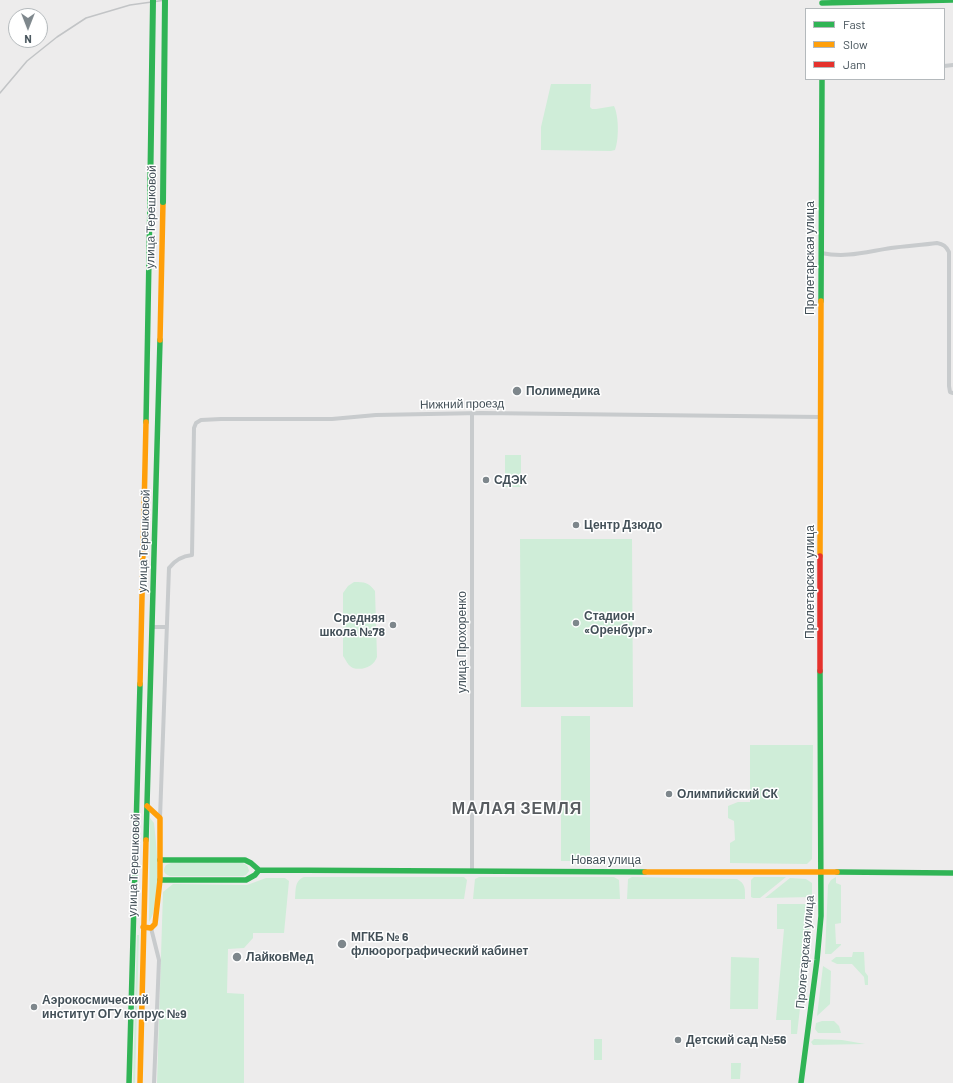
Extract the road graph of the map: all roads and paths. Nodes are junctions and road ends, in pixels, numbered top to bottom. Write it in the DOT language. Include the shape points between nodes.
graph roads {
  1 [pos="153,0"];
  2 [pos="165,0"];
  3 [pos="953,0"];
  4 [pos="822,4"];
  5 [pos="822,80"];
  6 [pos="820,253"];
  7 [pos="953,393"];
  8 [pos="472,413"];
  9 [pos="821,417"];
  10 [pos="152,627"];
  11 [pos="167,627"];
  12 [pos="140,700"];
  13 [pos="150,700"];
  14 [pos="147,806"];
  15 [pos="160,818"];
  16 [pos="160,860"];
  17 [pos="258,870"];
  18 [pos="472,870"];
  19 [pos="821,872"];
  20 [pos="953,873"];
  21 [pos="160,880"];
  22 [pos="134,927"];
  23 [pos="143,927"];
  24 [pos="151,928"];
  25 [pos="129,1083"];
  26 [pos="140,1083"];
  27 [pos="154,1083"];
  28 [pos="801,1083"];
  1 -- 12 [label="main road, улица Терешковой, bridge"];
  2 -- 10 [label="main road, улица Терешковой, bridge" via="161,318"];
  3 -- 4 [label="main road"];
  5 -- 6 [label="main road, Пролетарская улица"];
  6 -- 7 [label="street" via="860,254 937,243 947,247 949,386 950,392"];
  6 -- 9 [label="main road, Пролетарская улица"];
  8 -- 9 [label="street, Нижний проезд"];
  8 -- 11 [label="street, Нижний проезд" via="376,415 332,419 221,419 201,420 196,423 192,555 183,556 168,568"];
  8 -- 18 [label="street, улица Прохоренко"];
  9 -- 19 [label="main road, Пролетарская улица"];
  10 -- 11 [label="street"];
  10 -- 13 [label="main road, улица Терешковой"];
  11 -- 15 [label="street"];
  12 -- 13 [label="main road"];
  12 -- 22 [label="main road, улица Терешковой"];
  13 -- 14 [label="main road, улица Терешковой"];
  14 -- 15 [label="main road"];
  14 -- 23 [label="main road, улица Терешковой"];
  15 -- 16 [label="main road"];
  16 -- 17 [label="main road" via="245,860"];
  16 -- 21 [label="main road"];
  17 -- 18 [label="main road, Новая улица"];
  17 -- 21 [label="main road" via="246,880"];
  18 -- 19 [label="main road, Новая улица"];
  19 -- 20 [label="main road, Новая улица"];
  19 -- 28 [label="main road, Пролетарская улица" via="817,960"];
  21 -- 24 [label="main road" via="157,919"];
  22 -- 23 [label="main road"];
  22 -- 25 [label="main road, улица Терешковой"];
  23 -- 24 [label="main road"];
  23 -- 26 [label="main road, улица Терешковой"];
  24 -- 27 [label="street" via="158,960"];
}
